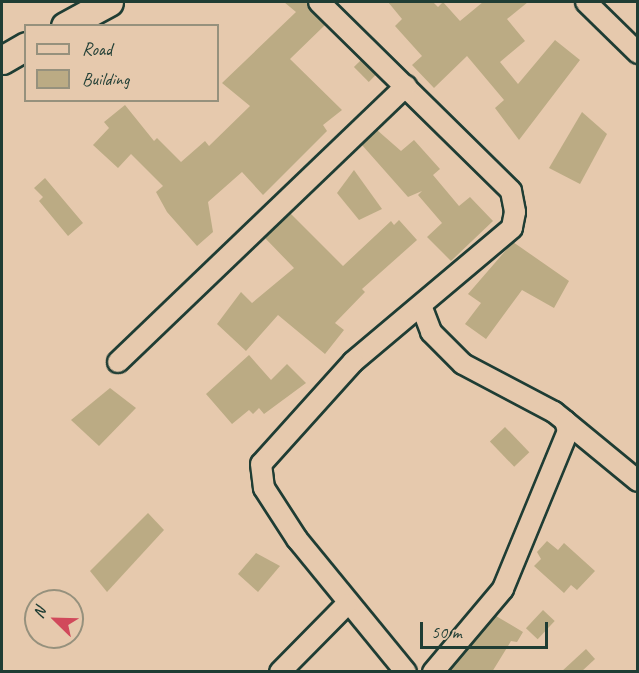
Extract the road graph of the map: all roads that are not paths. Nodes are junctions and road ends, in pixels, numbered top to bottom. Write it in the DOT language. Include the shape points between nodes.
graph roads {
  1 [pos="109,2"];
  2 [pos="319,2"];
  3 [pos="586,2"];
  4 [pos="68,24"];
  5 [pos="24,47"];
  6 [pos="638,53"];
  7 [pos="2,60"];
  8 [pos="406,86"];
  9 [pos="422,308"];
  10 [pos="118,362"];
  11 [pos="565,421"];
  12 [pos="638,481"];
  13 [pos="347,604"];
  14 [pos="280,672"];
  15 [pos="406,672"];
  16 [pos="433,672"];
  1 -- 4 [label="street"];
  2 -- 8 [label="street"];
  3 -- 6 [label="street"];
  5 -- 7 [label="street"];
  8 -- 9 [label="street" via="511,191 515,212 512,228"];
  8 -- 10 [label="street"];
  9 -- 11 [label="street" via="431,332 463,364"];
  9 -- 13 [label="street" via="353,363 261,464 264,488"];
  11 -- 12 [label="street"];
  11 -- 16 [label="street" via="566,443 532,516 513,571 492,603"];
  13 -- 14 [label="street"];
  13 -- 15 [label="street"];
}
